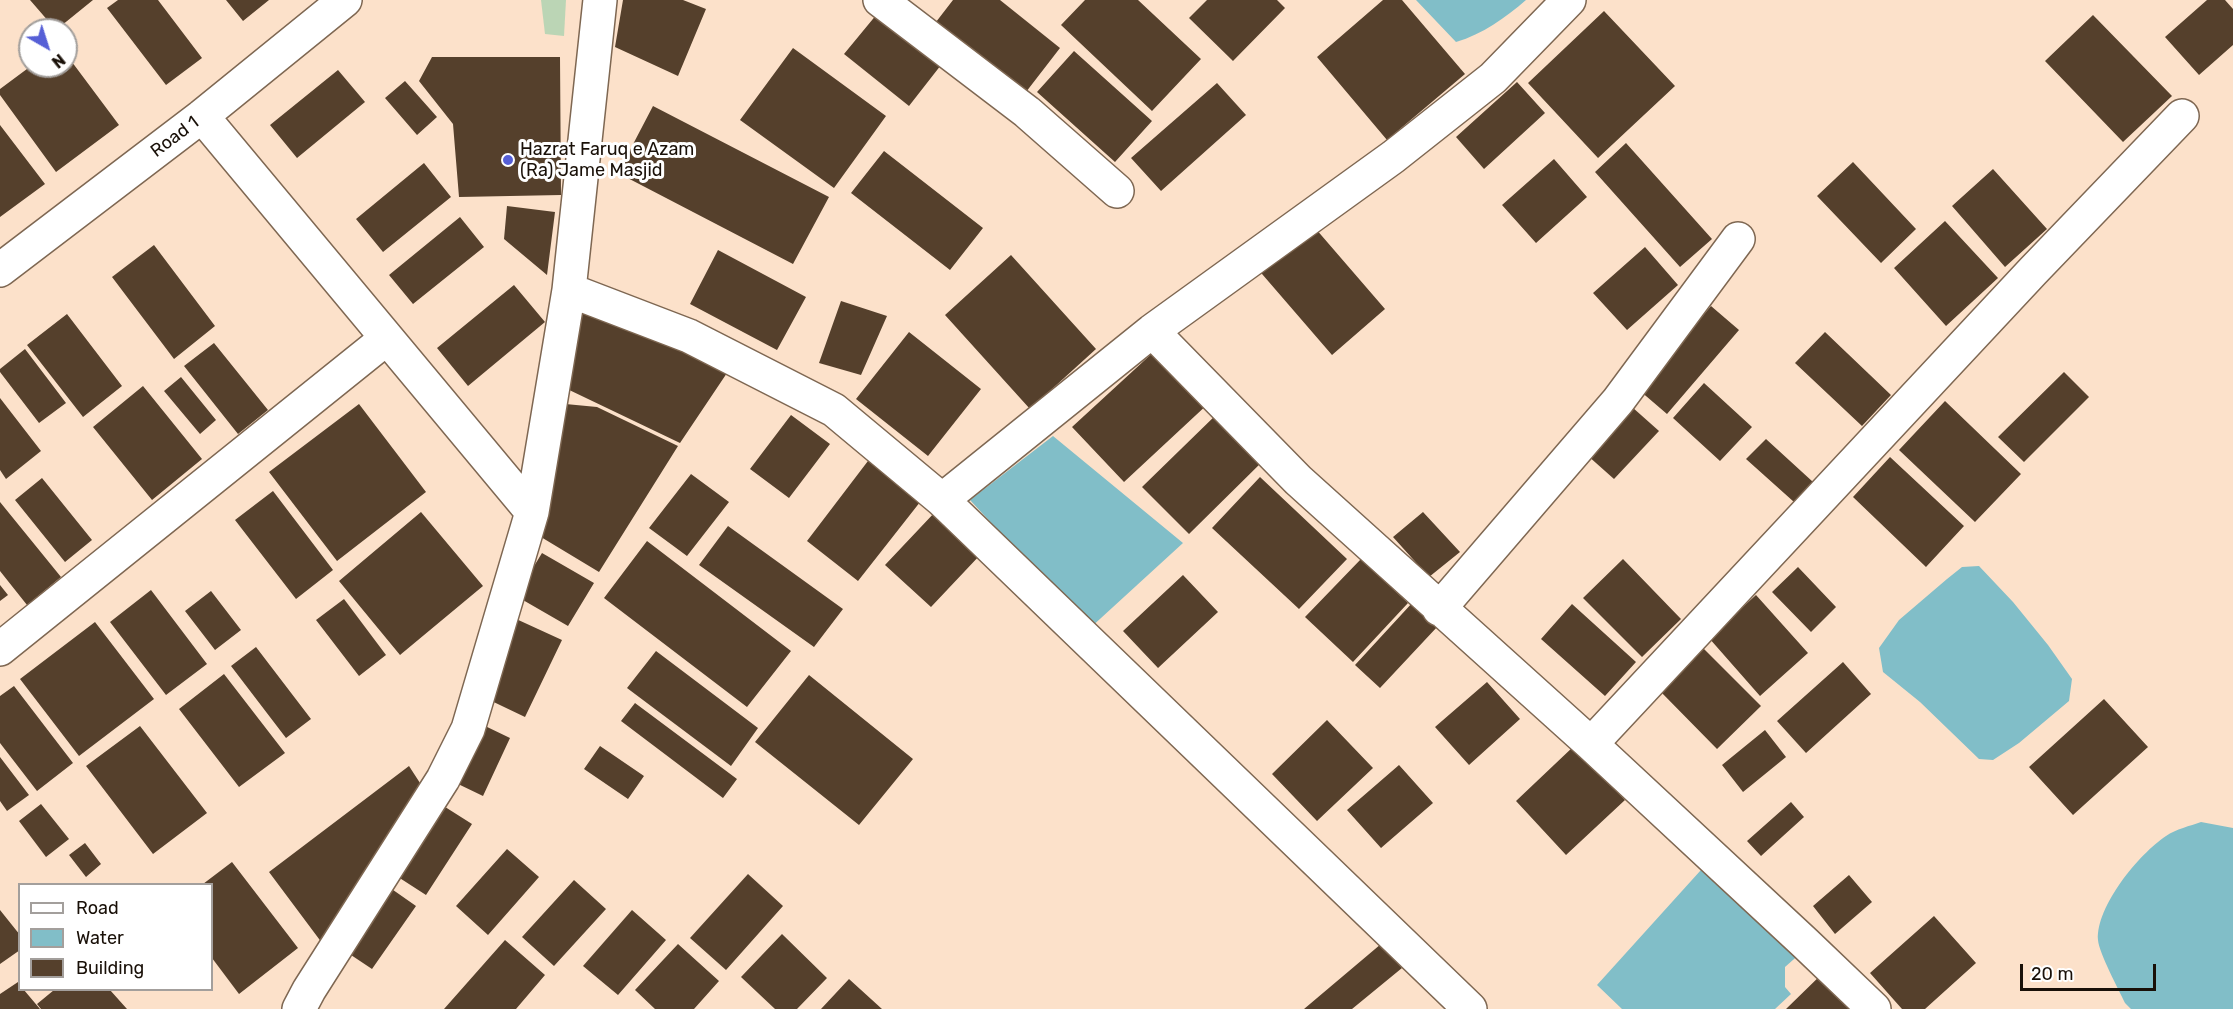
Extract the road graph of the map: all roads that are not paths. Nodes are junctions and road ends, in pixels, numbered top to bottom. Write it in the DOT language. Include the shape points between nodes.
graph roads {
  1 [pos="345,0"];
  2 [pos="600,0"];
  3 [pos="880,0"];
  4 [pos="1569,0"];
  5 [pos="202,116"];
  6 [pos="2181,116"];
  7 [pos="1117,191"];
  8 [pos="1738,239"];
  9 [pos="0,270"];
  10 [pos="570,290"];
  11 [pos="1152,331"];
  12 [pos="387,338"];
  13 [pos="942,500"];
  14 [pos="532,512"];
  15 [pos="1439,609"];
  16 [pos="0,649"];
  17 [pos="1591,744"];
  18 [pos="299,1009"];
  19 [pos="1470,1009"];
  20 [pos="1874,1009"];
  1 -- 5 [label="street, Road 1"];
  2 -- 10 [label="street"];
  3 -- 7 [label="street" via="1027,112"];
  4 -- 11 [label="street" via="1493,78 1466,100 1394,157"];
  5 -- 9 [label="street, Road 1"];
  5 -- 12 [label="street"];
  6 -- 17 [label="street"];
  8 -- 15 [label="street" via="1618,401"];
  10 -- 13 [label="street" via="689,336 834,411"];
  10 -- 14 [label="street"];
  11 -- 13 [label="street"];
  11 -- 15 [label="street" via="1298,480"];
  12 -- 14 [label="street"];
  12 -- 16 [label="street"];
  13 -- 19 [label="street"];
  14 -- 18 [label="street" via="468,729 443,779"];
  15 -- 17 [label="street"];
  17 -- 20 [label="street"];
}
